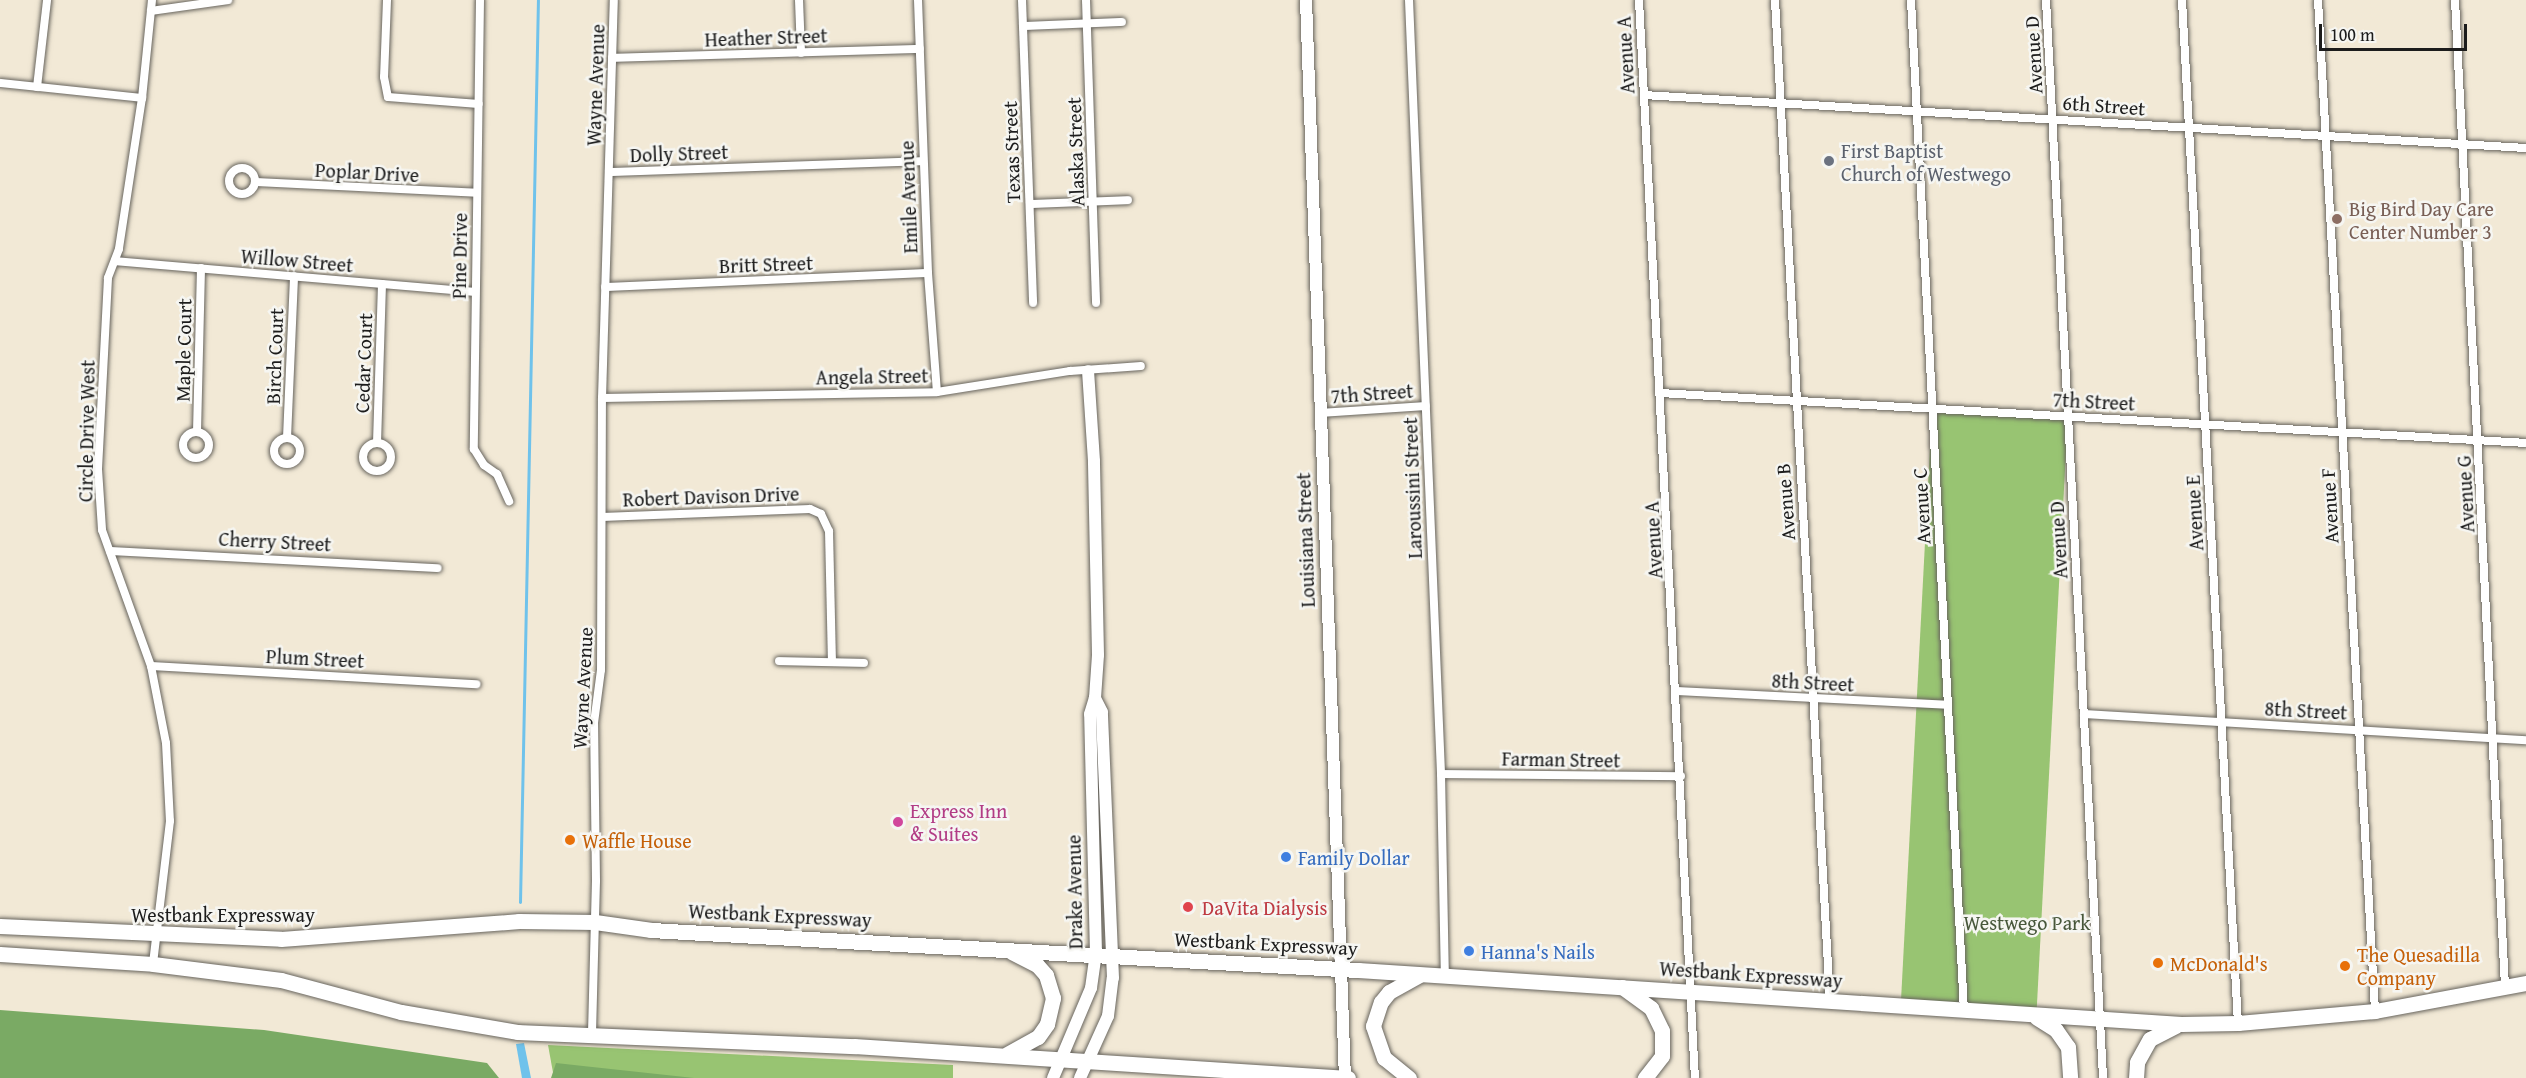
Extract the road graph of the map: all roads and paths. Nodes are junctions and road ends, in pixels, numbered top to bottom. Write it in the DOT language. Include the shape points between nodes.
graph roads {
  1 [pos="47,0"];
  2 [pos="152,0"];
  3 [pos="228,0"];
  4 [pos="387,0"];
  5 [pos="480,0"];
  6 [pos="614,0"];
  7 [pos="799,0"];
  8 [pos="918,0"];
  9 [pos="1022,0"];
  10 [pos="1086,0"];
  11 [pos="1306,0"];
  12 [pos="1409,0"];
  13 [pos="1639,0"];
  14 [pos="1774,0"];
  15 [pos="1911,0"];
  16 [pos="2046,0"];
  17 [pos="2182,0"];
  18 [pos="2319,0"];
  19 [pos="2454,0"];
  20 [pos="151,11"];
  21 [pos="1122,22"];
  22 [pos="1086,24"];
  23 [pos="1023,26"];
  24 [pos="920,49"];
  25 [pos="801,53"];
  26 [pos="612,58"];
  27 [pos="0,83"];
  28 [pos="38,87"];
  29 [pos="1644,95"];
  30 [pos="142,98"];
  31 [pos="1780,102"];
  32 [pos="479,104"];
  33 [pos="1916,111"];
  34 [pos="2053,118"];
  35 [pos="2190,127"];
  36 [pos="2326,136"];
  37 [pos="2462,144"];
  38 [pos="2526,148"];
  39 [pos="924,161"];
  40 [pos="609,172"];
  41 [pos="256,182"];
  42 [pos="477,193"];
  43 [pos="1128,201"];
  44 [pos="1093,202"];
  45 [pos="1030,204"];
  46 [pos="115,261"];
  47 [pos="201,268"];
  48 [pos="928,273"];
  49 [pos="294,276"];
  50 [pos="382,284"];
  51 [pos="605,287"];
  52 [pos="475,292"];
  53 [pos="1033,303"];
  54 [pos="1096,303"];
  55 [pos="604,345"];
  56 [pos="1141,366"];
  57 [pos="1088,371"];
  58 [pos="937,392"];
  59 [pos="1660,393"];
  60 [pos="602,398"];
  61 [pos="1795,401"];
  62 [pos="1426,406"];
  63 [pos="1932,409"];
  64 [pos="1320,413"];
  65 [pos="2068,417"];
  66 [pos="2206,424"];
  67 [pos="197,432"];
  68 [pos="2341,432"];
  69 [pos="287,438"];
  70 [pos="2479,440"];
  71 [pos="377,443"];
  72 [pos="2526,443"];
  73 [pos="508,501"];
  74 [pos="602,517"];
  75 [pos="110,550"];
  76 [pos="438,568"];
  77 [pos="779,661"];
  78 [pos="832,662"];
  79 [pos="864,663"];
  80 [pos="151,666"];
  81 [pos="477,684"];
  82 [pos="1676,691"];
  83 [pos="1095,698"];
  84 [pos="1814,699"];
  85 [pos="1948,705"];
  86 [pos="2084,714"];
  87 [pos="2220,722"];
  88 [pos="2358,729"];
  89 [pos="2494,738"];
  90 [pos="2526,740"];
  91 [pos="1441,774"];
  92 [pos="1681,776"];
  93 [pos="595,922"];
  94 [pos="0,926"];
  95 [pos="157,936"];
  96 [pos="1007,949"];
  97 [pos="0,954"];
  98 [pos="1096,954"];
  99 [pos="1112,955"];
  100 [pos="153,964"];
  101 [pos="1340,969"];
  102 [pos="1423,974"];
  103 [pos="1445,976"];
  104 [pos="2526,983"];
  105 [pos="1621,987"];
  106 [pos="2505,987"];
  107 [pos="1691,991"];
  108 [pos="1830,1001"];
  109 [pos="1964,1010"];
  110 [pos="2375,1011"];
  111 [pos="2030,1015"];
  112 [pos="2099,1022"];
  113 [pos="2238,1023"];
  114 [pos="2181,1024"];
  115 [pos="591,1033"];
  116 [pos="1002,1057"];
  117 [pos="1061,1060"];
  118 [pos="1088,1062"];
  119 [pos="1053,1078"];
  120 [pos="1080,1078"];
  121 [pos="1346,1078"];
  122 [pos="1409,1078"];
  123 [pos="1645,1078"];
  124 [pos="1695,1078"];
  125 [pos="2070,1078"];
  126 [pos="2103,1078"];
  127 [pos="2136,1078"];
  1 -- 28 [label="street"];
  2 -- 20 [label="street, Circle Drive West"];
  3 -- 20 [label="street"];
  4 -- 32 [label="street" via="384,77 388,97"];
  5 -- 32 [label="street, Pine Drive"];
  6 -- 26 [label="street, Wayne Avenue"];
  7 -- 25 [label="street"];
  8 -- 24 [label="street, Emile Avenue"];
  9 -- 23 [label="street, Texas Street"];
  10 -- 22 [label="street, Alaska Street"];
  11 -- 64 [label="street, Louisiana Street"];
  12 -- 62 [label="street, Laroussini Street"];
  13 -- 29 [label="street, Avenue A"];
  14 -- 31 [label="street, Avenue B"];
  15 -- 33 [label="street, Avenue C"];
  16 -- 34 [label="street, Avenue D"];
  17 -- 35 [label="street, Avenue E"];
  18 -- 36 [label="street, Avenue F"];
  19 -- 37 [label="street, Avenue G"];
  20 -- 30 [label="street, Circle Drive West"];
  21 -- 22 [label="street"];
  22 -- 23 [label="street"];
  22 -- 44 [label="street, Alaska Street"];
  23 -- 45 [label="street, Texas Street"];
  24 -- 25 [label="street, Heather Street"];
  24 -- 39 [label="street, Emile Avenue"];
  25 -- 26 [label="street, Heather Street"];
  26 -- 40 [label="street, Wayne Avenue"];
  27 -- 28 [label="street"];
  28 -- 30 [label="street"];
  29 -- 31 [label="street, 6th Street"];
  29 -- 59 [label="street, Avenue A"];
  30 -- 46 [label="street, Circle Drive West"];
  31 -- 33 [label="street, 6th Street"];
  31 -- 61 [label="street, Avenue B"];
  32 -- 42 [label="street, Pine Drive"];
  33 -- 34 [label="street, 6th Street"];
  33 -- 63 [label="street, Avenue C"];
  34 -- 35 [label="street, 6th Street"];
  34 -- 65 [label="street, Avenue D"];
  35 -- 36 [label="street, 6th Street"];
  35 -- 66 [label="street, Avenue E"];
  36 -- 37 [label="street, 6th Street"];
  36 -- 68 [label="street, Avenue F"];
  37 -- 38 [label="street, 6th Street"];
  37 -- 70 [label="street, Avenue G"];
  39 -- 40 [label="street, Dolly Street"];
  39 -- 48 [label="street, Emile Avenue"];
  40 -- 51 [label="street, Dolly Street"];
  41 -- 42 [label="street, Poplar Drive"];
  42 -- 52 [label="street, Pine Drive"];
  43 -- 44 [label="street"];
  44 -- 45 [label="street"];
  44 -- 54 [label="street, Alaska Street"];
  45 -- 53 [label="street, Texas Street"];
  46 -- 47 [label="street, Willow Street"];
  46 -- 75 [label="street, Circle Drive West" via="108,278 98,469 102,530"];
  47 -- 49 [label="street, Willow Street"];
  47 -- 67 [label="street, Maple Court"];
  48 -- 51 [label="street, Britt Street"];
  48 -- 58 [label="street, Emile Avenue"];
  49 -- 50 [label="street, Willow Street"];
  49 -- 69 [label="street, Birch Court"];
  50 -- 52 [label="street, Willow Street"];
  50 -- 71 [label="street, Cedar Court"];
  51 -- 55 [label="street, Dolly Street"];
  52 -- 73 [label="street, Pine Drive" via="474,449 484,465 497,474"];
  55 -- 60 [label="street, Wayne Avenue"];
  56 -- 57 [label="street, Angela Street"];
  57 -- 58 [label="street, Angela Street"];
  57 -- 83 [label="street, Drake Avenue" via="1095,461"];
  58 -- 60 [label="street, Angela Street"];
  59 -- 61 [label="street, 7th Street"];
  59 -- 82 [label="street, Avenue A"];
  60 -- 74 [label="street, Wayne Avenue"];
  61 -- 63 [label="street, 7th Street"];
  61 -- 84 [label="street, Avenue B"];
  62 -- 64 [label="street, 7th Street"];
  62 -- 91 [label="street, Laroussini Street"];
  63 -- 65 [label="street, 7th Street"];
  63 -- 85 [label="street, Avenue C"];
  64 -- 101 [label="street, Louisiana Street"];
  65 -- 66 [label="street, 7th Street"];
  65 -- 86 [label="street, Avenue D"];
  66 -- 68 [label="street, 7th Street"];
  66 -- 87 [label="street, Avenue E"];
  68 -- 70 [label="street, 7th Street"];
  68 -- 88 [label="street, Avenue F"];
  70 -- 72 [label="street, 7th Street"];
  70 -- 89 [label="street, Avenue G"];
  74 -- 78 [label="street, Robert Davison Drive" via="810,509 821,514 829,531"];
  74 -- 93 [label="street, Wayne Avenue" via="601,670 594,723"];
  75 -- 76 [label="street, Cherry Street"];
  75 -- 80 [label="street, Circle Drive West"];
  77 -- 78 [label="street"];
  78 -- 79 [label="street"];
  80 -- 81 [label="street, Plum Street"];
  80 -- 95 [label="street, Circle Drive West" via="166,743 170,821"];
  82 -- 84 [label="street, 8th Street"];
  82 -- 92 [label="street, Avenue A"];
  83 -- 98 [label="street, Drake Avenue" via="1090,714"];
  83 -- 99 [label="street, Drake Avenue" via="1102,712"];
  84 -- 85 [label="street, 8th Street"];
  84 -- 108 [label="street, Avenue B"];
  85 -- 109 [label="street, Avenue C"];
  86 -- 87 [label="street, 8th Street"];
  86 -- 112 [label="street, Avenue D"];
  87 -- 88 [label="street, 8th Street"];
  87 -- 113 [label="street, Avenue E"];
  88 -- 89 [label="street, 8th Street"];
  88 -- 110 [label="street, Avenue F"];
  89 -- 90 [label="street, 8th Street"];
  89 -- 106 [label="street, Avenue G"];
  91 -- 92 [label="street, Farman Street"];
  91 -- 103 [label="street, Laroussini Street"];
  92 -- 107 [label="street, Avenue A"];
  93 -- 95 [label="highway, Westbank Expressway" via="519,921 281,939"];
  93 -- 96 [label="highway, Westbank Expressway" via="651,930"];
  93 -- 115 [label="street, Wayne Avenue"];
  94 -- 95 [label="highway, Westbank Expressway"];
  95 -- 100 [label="street, Circle Drive West"];
  96 -- 98 [label="highway, Westbank Expressway"];
  96 -- 116 [label="highway" via="1046,975 1053,998 1047,1024 1038,1037"];
  97 -- 100 [label="highway"];
  98 -- 99 [label="highway, Westbank Expressway"];
  98 -- 117 [label="street, Drake Avenue" via="1091,988"];
  99 -- 101 [label="highway, Westbank Expressway"];
  99 -- 118 [label="street, Drake Avenue" via="1108,1016"];
  100 -- 115 [label="highway" via="281,980 401,1012 518,1032"];
  101 -- 102 [label="highway, Westbank Expressway"];
  101 -- 121 [label="street, Louisiana Street"];
  102 -- 103 [label="highway, Westbank Expressway"];
  102 -- 122 [label="highway" via="1389,992 1380,1002 1373,1026 1384,1058"];
  103 -- 105 [label="highway, Westbank Expressway"];
  104 -- 106 [label="highway, Westbank Expressway"];
  105 -- 107 [label="highway, Westbank Expressway"];
  105 -- 123 [label="highway" via="1651,1008 1662,1031 1662,1056"];
  106 -- 110 [label="highway, Westbank Expressway"];
  107 -- 108 [label="highway, Westbank Expressway"];
  107 -- 124 [label="street, Avenue A"];
  108 -- 109 [label="highway, Westbank Expressway"];
  109 -- 111 [label="highway, Westbank Expressway"];
  110 -- 113 [label="highway, Westbank Expressway"];
  111 -- 112 [label="highway, Westbank Expressway"];
  111 -- 125 [label="highway" via="2063,1038 2071,1057"];
  112 -- 114 [label="highway, Westbank Expressway"];
  112 -- 126 [label="street, Avenue D"];
  113 -- 114 [label="highway, Westbank Expressway"];
  114 -- 127 [label="highway" via="2150,1039 2137,1062"];
  115 -- 116 [label="highway"];
  116 -- 117 [label="highway"];
  117 -- 118 [label="highway"];
  117 -- 119 [label="street, Drake Avenue"];
  118 -- 120 [label="street, Drake Avenue"];
  118 -- 121 [label="highway"];
}
